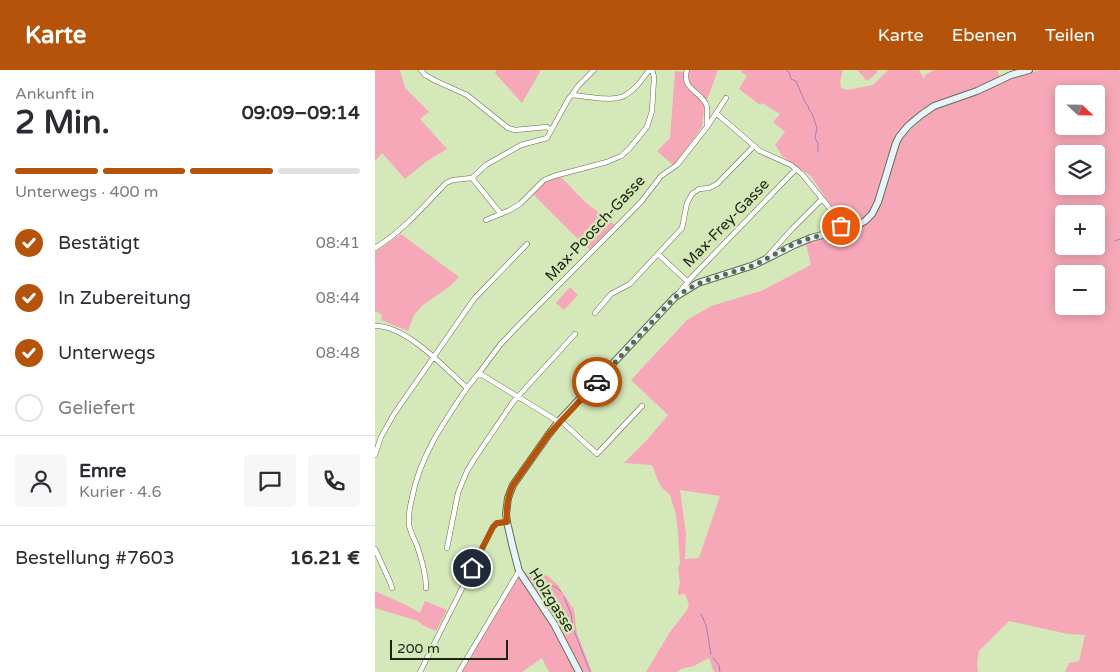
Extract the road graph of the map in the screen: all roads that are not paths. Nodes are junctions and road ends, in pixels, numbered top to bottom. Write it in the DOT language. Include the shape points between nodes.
graph roads {
  1 [pos="421,70"];
  2 [pos="594,70"];
  3 [pos="650,70"];
  4 [pos="687,70"];
  5 [pos="1029,70"];
  6 [pos="572,95"];
  7 [pos="726,98"];
  8 [pos="716,113"];
  9 [pos="707,128"];
  10 [pos="551,130"];
  11 [pos="754,146"];
  12 [pos="795,169"];
  13 [pos="472,178"];
  14 [pos="822,199"];
  15 [pos="501,214"];
  16 [pos="486,220"];
  17 [pos="842,230"];
  18 [pos="782,240"];
  19 [pos="527,244"];
  20 [pos="788,247"];
  21 [pos="375,248"];
  22 [pos="657,254"];
  23 [pos="764,261"];
  24 [pos="692,276"];
  25 [pos="688,282"];
  26 [pos="699,283"];
  27 [pos="676,297"];
  28 [pos="595,313"];
  29 [pos="375,326"];
  30 [pos="575,334"];
  31 [pos="433,357"];
  32 [pos="479,373"];
  33 [pos="467,388"];
  34 [pos="517,397"];
  35 [pos="642,406"];
  36 [pos="560,421"];
  37 [pos="375,455"];
  38 [pos="507,522"];
  39 [pos="375,548"];
  40 [pos="447,548"];
  41 [pos="519,571"];
  42 [pos="392,588"];
  43 [pos="426,588"];
  44 [pos="420,672"];
  45 [pos="459,672"];
  46 [pos="579,672"];
  1 -- 10 [label="street" via="467,95 507,128 547,127"];
  2 -- 6 [label="street"];
  3 -- 6 [label="street" via="623,96"];
  3 -- 15 [label="street" via="654,77 653,111 647,127 629,149 607,162 545,180 520,204"];
  4 -- 9 [label="street" via="686,82 707,107"];
  5 -- 17 [label="street, Holzgasse" via="939,103 921,115 896,143 872,214 861,224"];
  6 -- 10 [label="street"];
  7 -- 8 [label="street, Max-Poosch-Gasse"];
  8 -- 9 [label="street, Max-Poosch-Gasse"];
  8 -- 11 [label="street"];
  9 -- 32 [label="street, Max-Poosch-Gasse" via="677,166 661,176 634,209 500,345"];
  10 -- 13 [label="street" via="547,138 521,145 486,165"];
  11 -- 12 [label="street"];
  11 -- 22 [label="street" via="717,184 692,194 682,228"];
  12 -- 14 [label="street"];
  12 -- 24 [label="street, Max-Frey-Gasse"];
  13 -- 15 [label="street"];
  13 -- 21 [label="street" via="447,183 402,229"];
  14 -- 17 [label="street"];
  14 -- 18 [label="street"];
  15 -- 16 [label="street"];
  17 -- 20 [label="street, Holzgasse"];
  18 -- 20 [label="street"];
  18 -- 23 [label="street"];
  19 -- 31 [label="street" via="473,299"];
  20 -- 23 [label="street, Holzgasse"];
  22 -- 25 [label="street"];
  22 -- 28 [label="street" via="630,284 611,294"];
  23 -- 26 [label="street, Holzgasse"];
  24 -- 25 [label="street, Max-Frey-Gasse"];
  24 -- 26 [label="street"];
  25 -- 27 [label="street, Max-Frey-Gasse"];
  26 -- 27 [label="street, Holzgasse"];
  27 -- 36 [label="street, Holzgasse"];
  29 -- 31 [label="street" via="392,329"];
  30 -- 34 [label="street"];
  31 -- 33 [label="street"];
  31 -- 37 [label="street" via="394,414"];
  32 -- 33 [label="street, Max-Poosch-Gasse"];
  32 -- 34 [label="street"];
  33 -- 43 [label="street, Max-Poosch-Gasse" via="434,437 415,482 409,525 421,556"];
  34 -- 36 [label="street"];
  34 -- 40 [label="street" via="467,471 455,503"];
  35 -- 36 [label="street" via="597,454"];
  36 -- 38 [label="street, Holzgasse" via="513,485 507,505"];
  38 -- 41 [label="street, Holzgasse"];
  38 -- 44 [label="street" via="493,527"];
  39 -- 42 [label="street"];
  41 -- 45 [label="street"];
  41 -- 46 [label="street, Holzgasse" via="554,624"];
}
